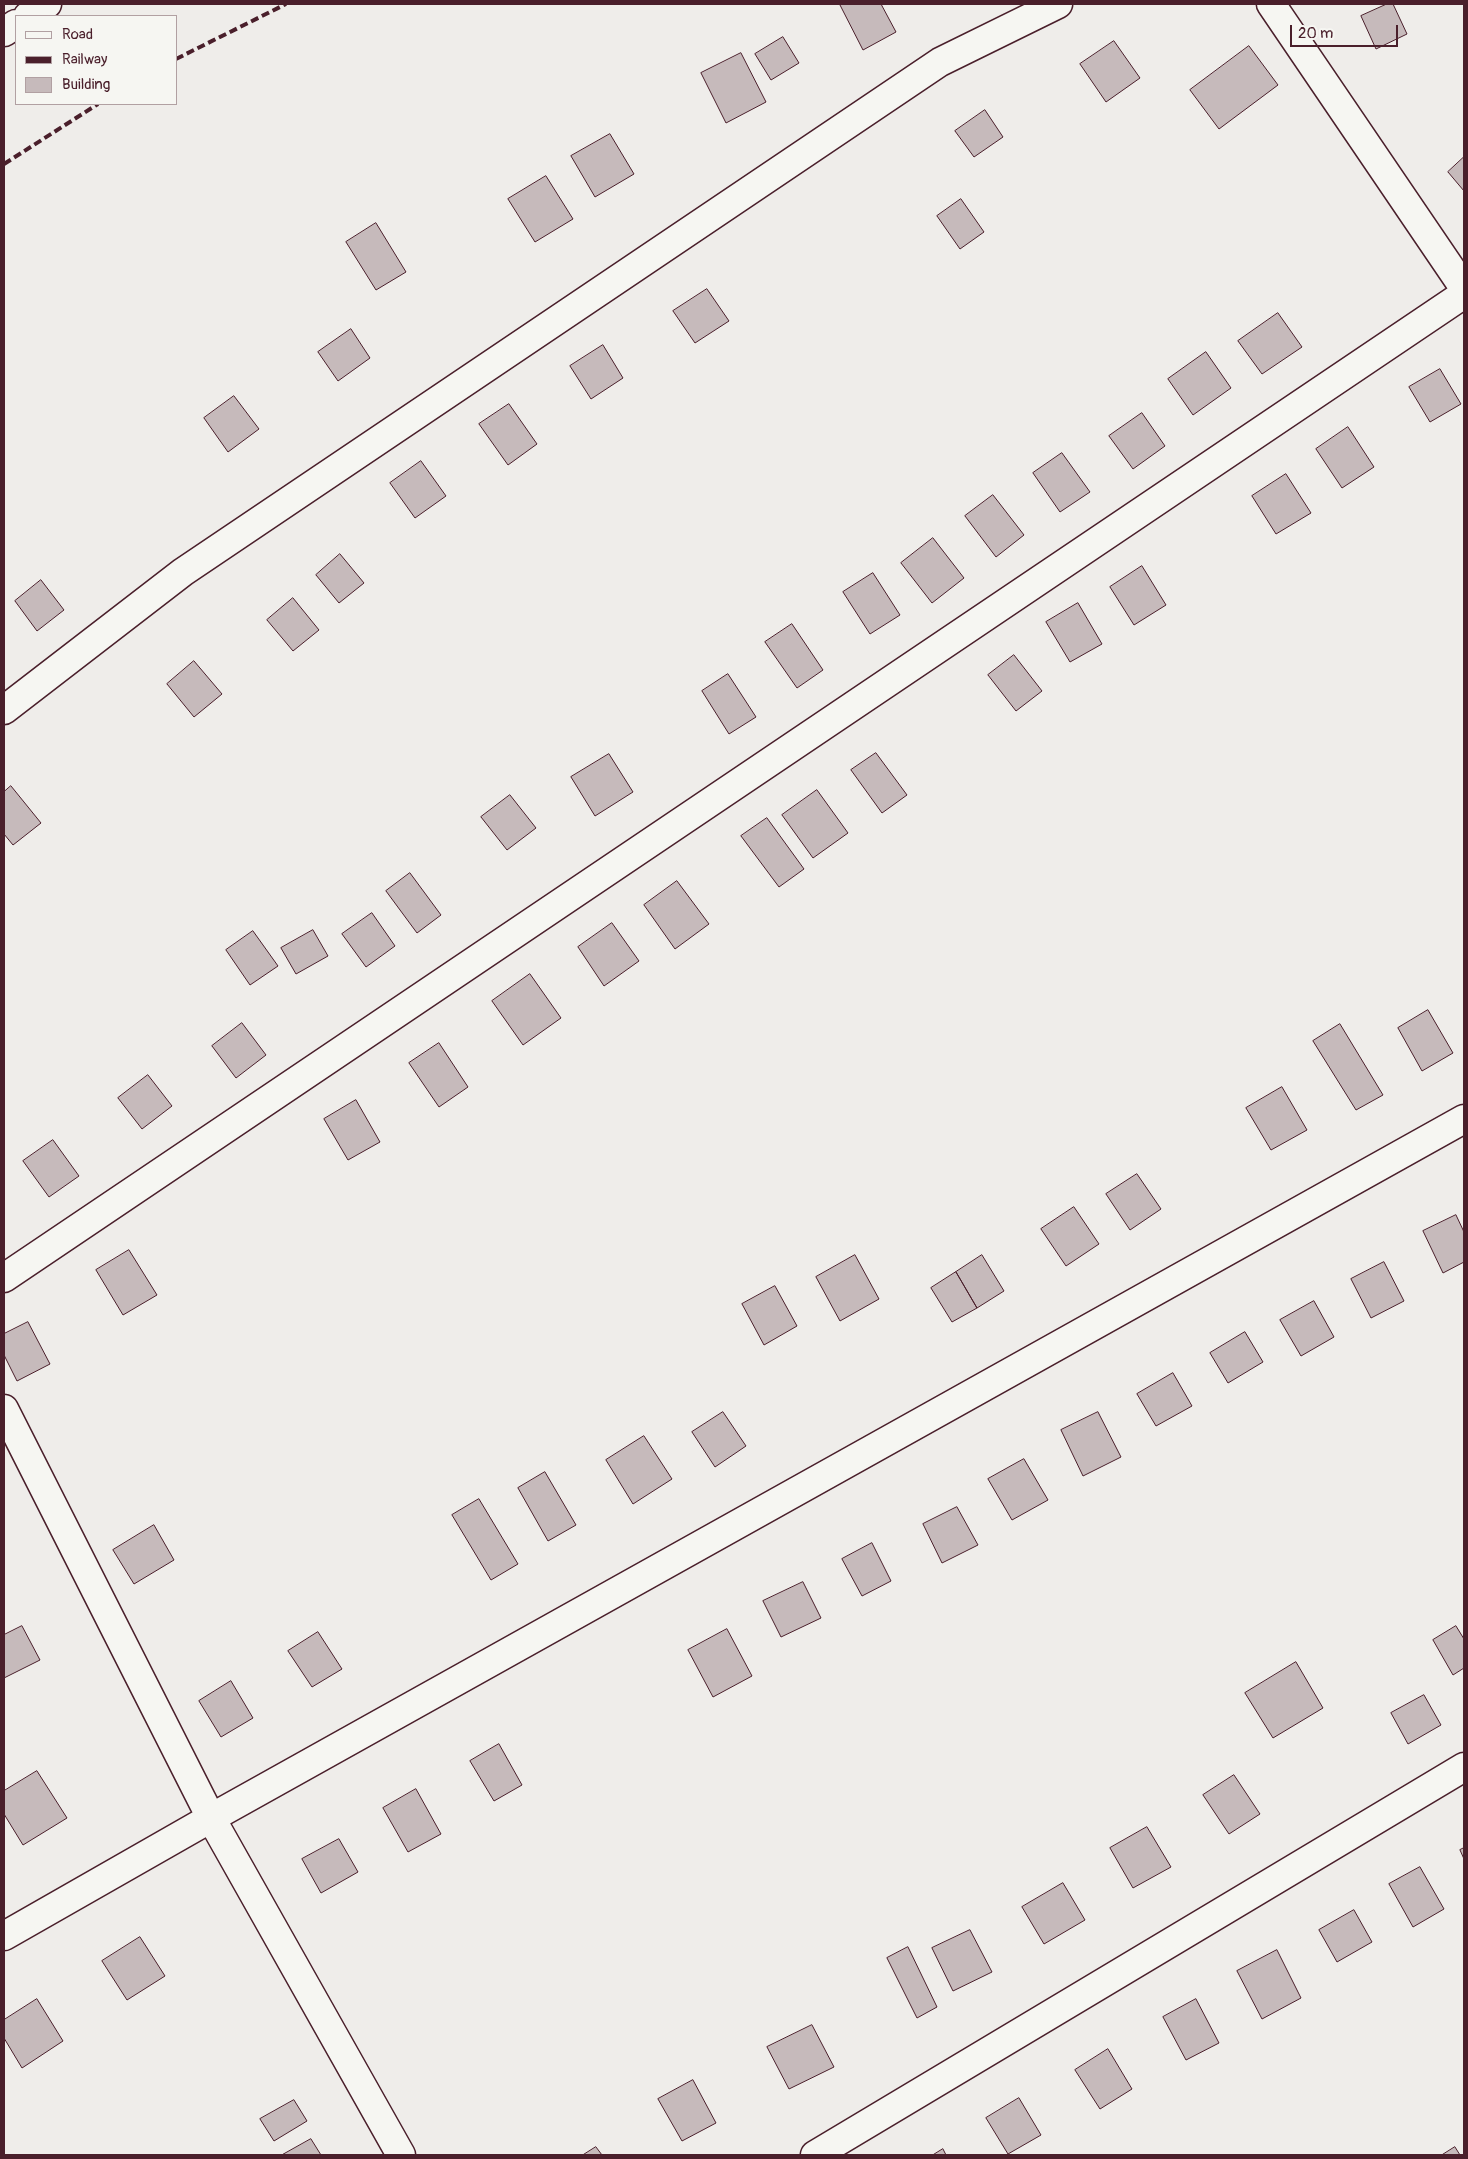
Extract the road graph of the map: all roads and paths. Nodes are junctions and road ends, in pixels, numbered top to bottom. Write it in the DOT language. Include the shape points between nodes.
graph roads {
  1 [pos="47,4"];
  2 [pos="1058,4"];
  3 [pos="1270,4"];
  4 [pos="30,15"];
  5 [pos="15,25"];
  6 [pos="4,32"];
  7 [pos="1464,288"];
  8 [pos="1464,294"];
  9 [pos="4,710"];
  10 [pos="1464,1119"];
  11 [pos="4,1278"];
  12 [pos="4,1409"];
  13 [pos="1464,1767"];
  14 [pos="211,1818"];
  15 [pos="4,1936"];
  16 [pos="401,2155"];
  17 [pos="815,2155"];
  1 -- 4 [label="street"];
  2 -- 9 [label="street" via="940,62 183,572"];
  3 -- 7 [label="street"];
  5 -- 6 [label="street"];
  8 -- 11 [label="street"];
  10 -- 14 [label="street"];
  12 -- 14 [label="street"];
  13 -- 17 [label="street"];
  14 -- 15 [label="street"];
  14 -- 16 [label="street"];
}
